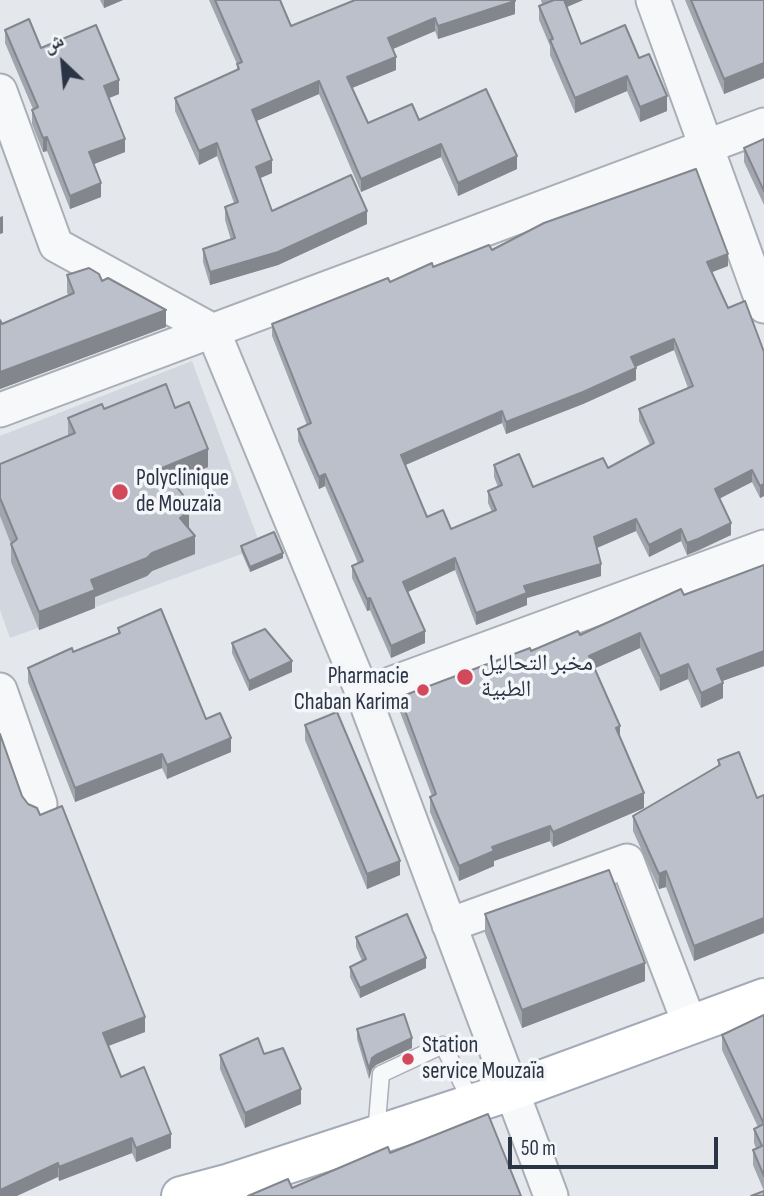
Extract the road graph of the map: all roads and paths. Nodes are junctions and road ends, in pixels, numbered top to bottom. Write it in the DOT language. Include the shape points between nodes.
graph roads {
  1 [pos="653,0"];
  2 [pos="0,91"];
  3 [pos="764,125"];
  4 [pos="708,147"];
  5 [pos="764,306"];
  6 [pos="213,331"];
  7 [pos="0,410"];
  8 [pos="764,547"];
  9 [pos="0,690"];
  10 [pos="363,694"];
  11 [pos="40,804"];
  12 [pos="449,925"];
  13 [pos="764,998"];
  14 [pos="690,1025"];
  15 [pos="511,1091"];
  16 [pos="472,1103"];
  17 [pos="376,1135"];
  18 [pos="232,1190"];
  19 [pos="181,1196"];
  20 [pos="551,1196"];
  1 -- 4 [label="street"];
  2 -- 6 [label="street" via="56,245"];
  3 -- 4 [label="street"];
  4 -- 5 [label="street"];
  4 -- 6 [label="street"];
  6 -- 7 [label="street"];
  6 -- 10 [label="street"];
  8 -- 10 [label="street"];
  9 -- 11 [label="street"];
  10 -- 12 [label="street"];
  12 -- 14 [label="street" via="627,861"];
  12 -- 15 [label="street"];
  13 -- 14 [label="main road"];
  14 -- 15 [label="main road"];
  15 -- 16 [label="main road"];
  15 -- 20 [label="street"];
  16 -- 17 [label="main road"];
  16 -- 17 [label="lane" via="443,1045 381,1074"];
  17 -- 18 [label="main road"];
  18 -- 19 [label="main road"];
}
